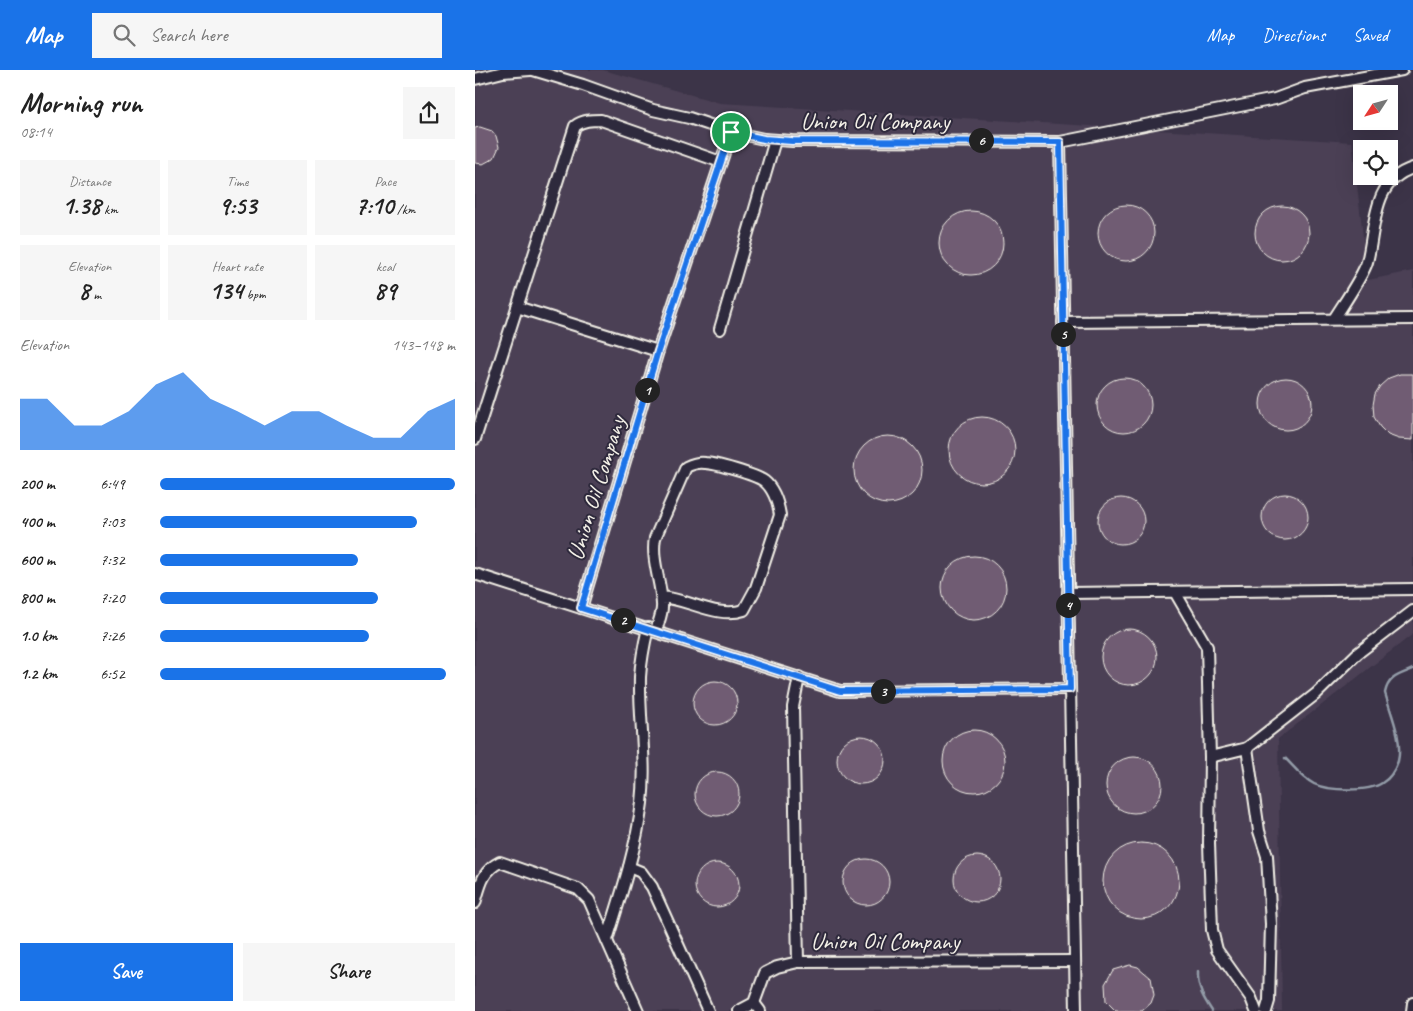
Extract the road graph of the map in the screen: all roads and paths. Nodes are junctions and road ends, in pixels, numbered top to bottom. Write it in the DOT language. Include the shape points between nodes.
graph roads {
  1 [pos="532,70"];
  2 [pos="1403,70"];
  3 [pos="475,79"];
  4 [pos="731,132"];
  5 [pos="775,140"];
  6 [pos="1060,142"];
  7 [pos="721,162"];
  8 [pos="1413,168"];
  9 [pos="517,308"];
  10 [pos="1334,319"];
  11 [pos="1413,319"];
  12 [pos="1063,322"];
  13 [pos="720,329"];
  14 [pos="658,351"];
  15 [pos="475,439"];
  16 [pos="475,574"];
  17 [pos="1413,589"];
  18 [pos="1175,592"];
  19 [pos="1068,593"];
  20 [pos="661,597"];
  21 [pos="581,608"];
  22 [pos="1413,612"];
  23 [pos="652,630"];
  24 [pos="799,677"];
  25 [pos="1070,689"];
  26 [pos="1247,748"];
  27 [pos="1211,757"];
  28 [pos="629,867"];
  29 [pos="475,903"];
  30 [pos="607,940"];
  31 [pos="1075,961"];
  32 [pos="798,962"];
  33 [pos="1413,1003"];
  34 [pos="757,1007"];
  35 [pos="638,1011"];
  36 [pos="708,1011"];
  37 [pos="739,1011"];
  38 [pos="1076,1011"];
  39 [pos="1256,1011"];
  40 [pos="1266,1011"];
  41 [pos="1412,1011"];
  1 -- 3 [label="street, Union Oil Company" via="503,72"];
  1 -- 4 [label="street, Union Oil Company"];
  2 -- 6 [label="street, Union Oil Company" via="1305,88 1275,99"];
  4 -- 5 [label="street, Union Oil Company"];
  4 -- 7 [label="street, Union Oil Company"];
  5 -- 6 [label="street, Union Oil Company"];
  5 -- 13 [label="street"];
  6 -- 12 [label="street"];
  7 -- 9 [label="street" via="601,120 581,122 575,126"];
  7 -- 14 [label="street, Union Oil Company"];
  8 -- 10 [label="street" via="1399,173 1383,192 1371,231 1366,264"];
  9 -- 14 [label="street"];
  9 -- 15 [label="street"];
  10 -- 11 [label="street"];
  10 -- 12 [label="street"];
  12 -- 19 [label="street"];
  14 -- 21 [label="street, Union Oil Company"];
  16 -- 21 [label="street"];
  17 -- 18 [label="street"];
  18 -- 19 [label="street"];
  18 -- 27 [label="street" via="1207,647"];
  19 -- 25 [label="street"];
  20 -- 20 [label="street" via="653,546 686,467 706,463 756,476 765,482 774,493 779,515 756,588 744,610 733,614 719,612"];
  20 -- 23 [label="street" via="663,606"];
  21 -- 23 [label="street"];
  22 -- 26 [label="street" via="1358,653 1316,694"];
  23 -- 24 [label="street"];
  23 -- 28 [label="street" via="641,659 642,803"];
  24 -- 25 [label="street" via="840,691"];
  24 -- 32 [label="street, Union Oil Company" via="793,707"];
  25 -- 31 [label="street"];
  26 -- 27 [label="street"];
  26 -- 40 [label="street" via="1259,831 1267,856 1271,924"];
  27 -- 39 [label="street" via="1212,930 1217,950 1251,998"];
  28 -- 30 [label="street"];
  28 -- 36 [label="street" via="641,872 652,887"];
  29 -- 30 [label="street" via="489,868 500,862 578,889 589,900"];
  30 -- 35 [label="street"];
  31 -- 32 [label="street, Union Oil Company"];
  31 -- 38 [label="street"];
  32 -- 34 [label="street" via="765,973"];
  33 -- 41 [label="street"];
  34 -- 37 [label="street"];
}
